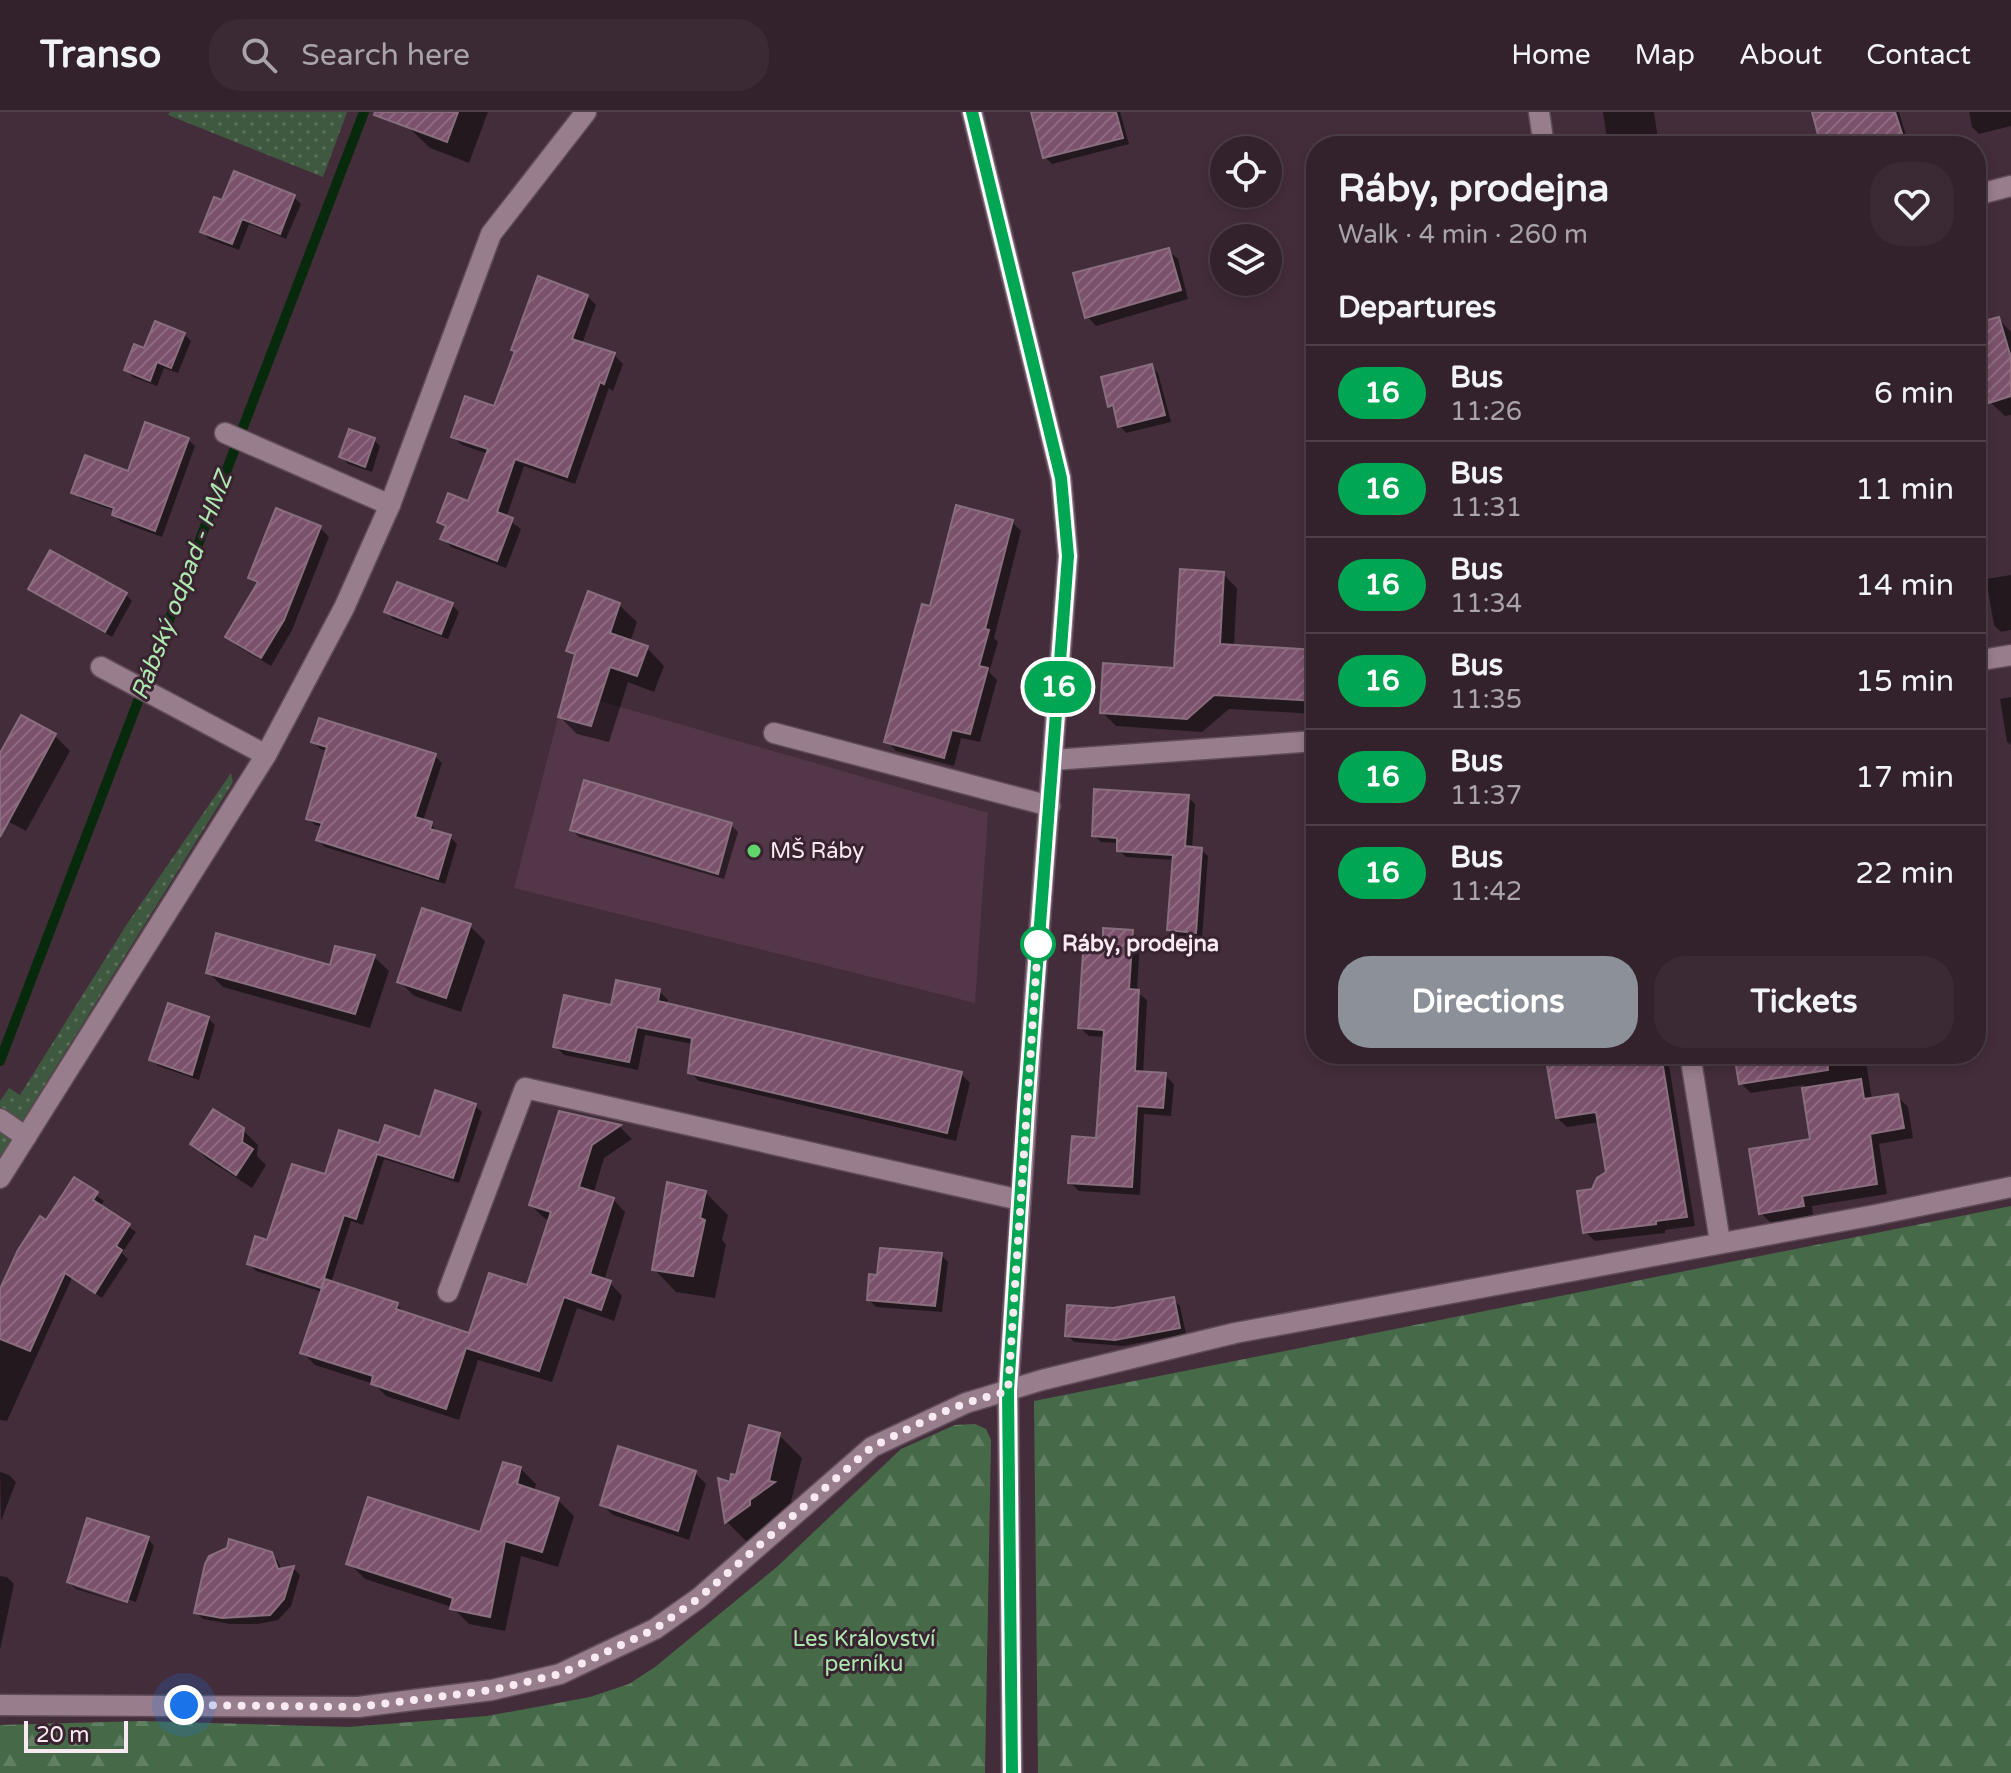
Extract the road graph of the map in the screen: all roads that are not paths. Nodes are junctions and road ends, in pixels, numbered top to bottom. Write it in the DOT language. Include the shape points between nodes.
graph roads {
  1 [pos="586,112"];
  2 [pos="972,112"];
  3 [pos="1539,112"];
  4 [pos="1543,136"];
  5 [pos="2011,186"];
  6 [pos="1986,192"];
  7 [pos="225,433"];
  8 [pos="390,505"];
  9 [pos="2011,655"];
  10 [pos="1986,659"];
  11 [pos="101,667"];
  12 [pos="774,733"];
  13 [pos="1306,742"];
  14 [pos="266,755"];
  15 [pos="1053,760"];
  16 [pos="1050,806"];
  17 [pos="1692,1064"];
  18 [pos="0,1119"];
  19 [pos="26,1137"];
  20 [pos="0,1178"];
  21 [pos="2011,1187"];
  22 [pos="1020,1200"];
  23 [pos="1720,1242"];
  24 [pos="448,1292"];
  25 [pos="1008,1391"];
  26 [pos="0,1705"];
  27 [pos="1012,1773"];
  1 -- 8 [label="street" via="491,234"];
  2 -- 15 [label="street" via="1061,478 1068,556"];
  3 -- 4 [label="street"];
  5 -- 6 [label="street"];
  7 -- 8 [label="street"];
  8 -- 14 [label="street" via="344,608"];
  9 -- 10 [label="street"];
  11 -- 14 [label="street"];
  12 -- 16 [label="street"];
  13 -- 15 [label="street"];
  14 -- 19 [label="street"];
  15 -- 16 [label="street"];
  16 -- 22 [label="street"];
  17 -- 23 [label="street"];
  18 -- 19 [label="street"];
  19 -- 20 [label="street"];
  21 -- 23 [label="street"];
  22 -- 24 [label="street" via="525,1088"];
  22 -- 25 [label="street"];
  23 -- 25 [label="street" via="1235,1333"];
  25 -- 26 [label="street" via="936,1415 872,1447 699,1598 655,1629 560,1674 492,1690 358,1707"];
  25 -- 27 [label="street"];
}
